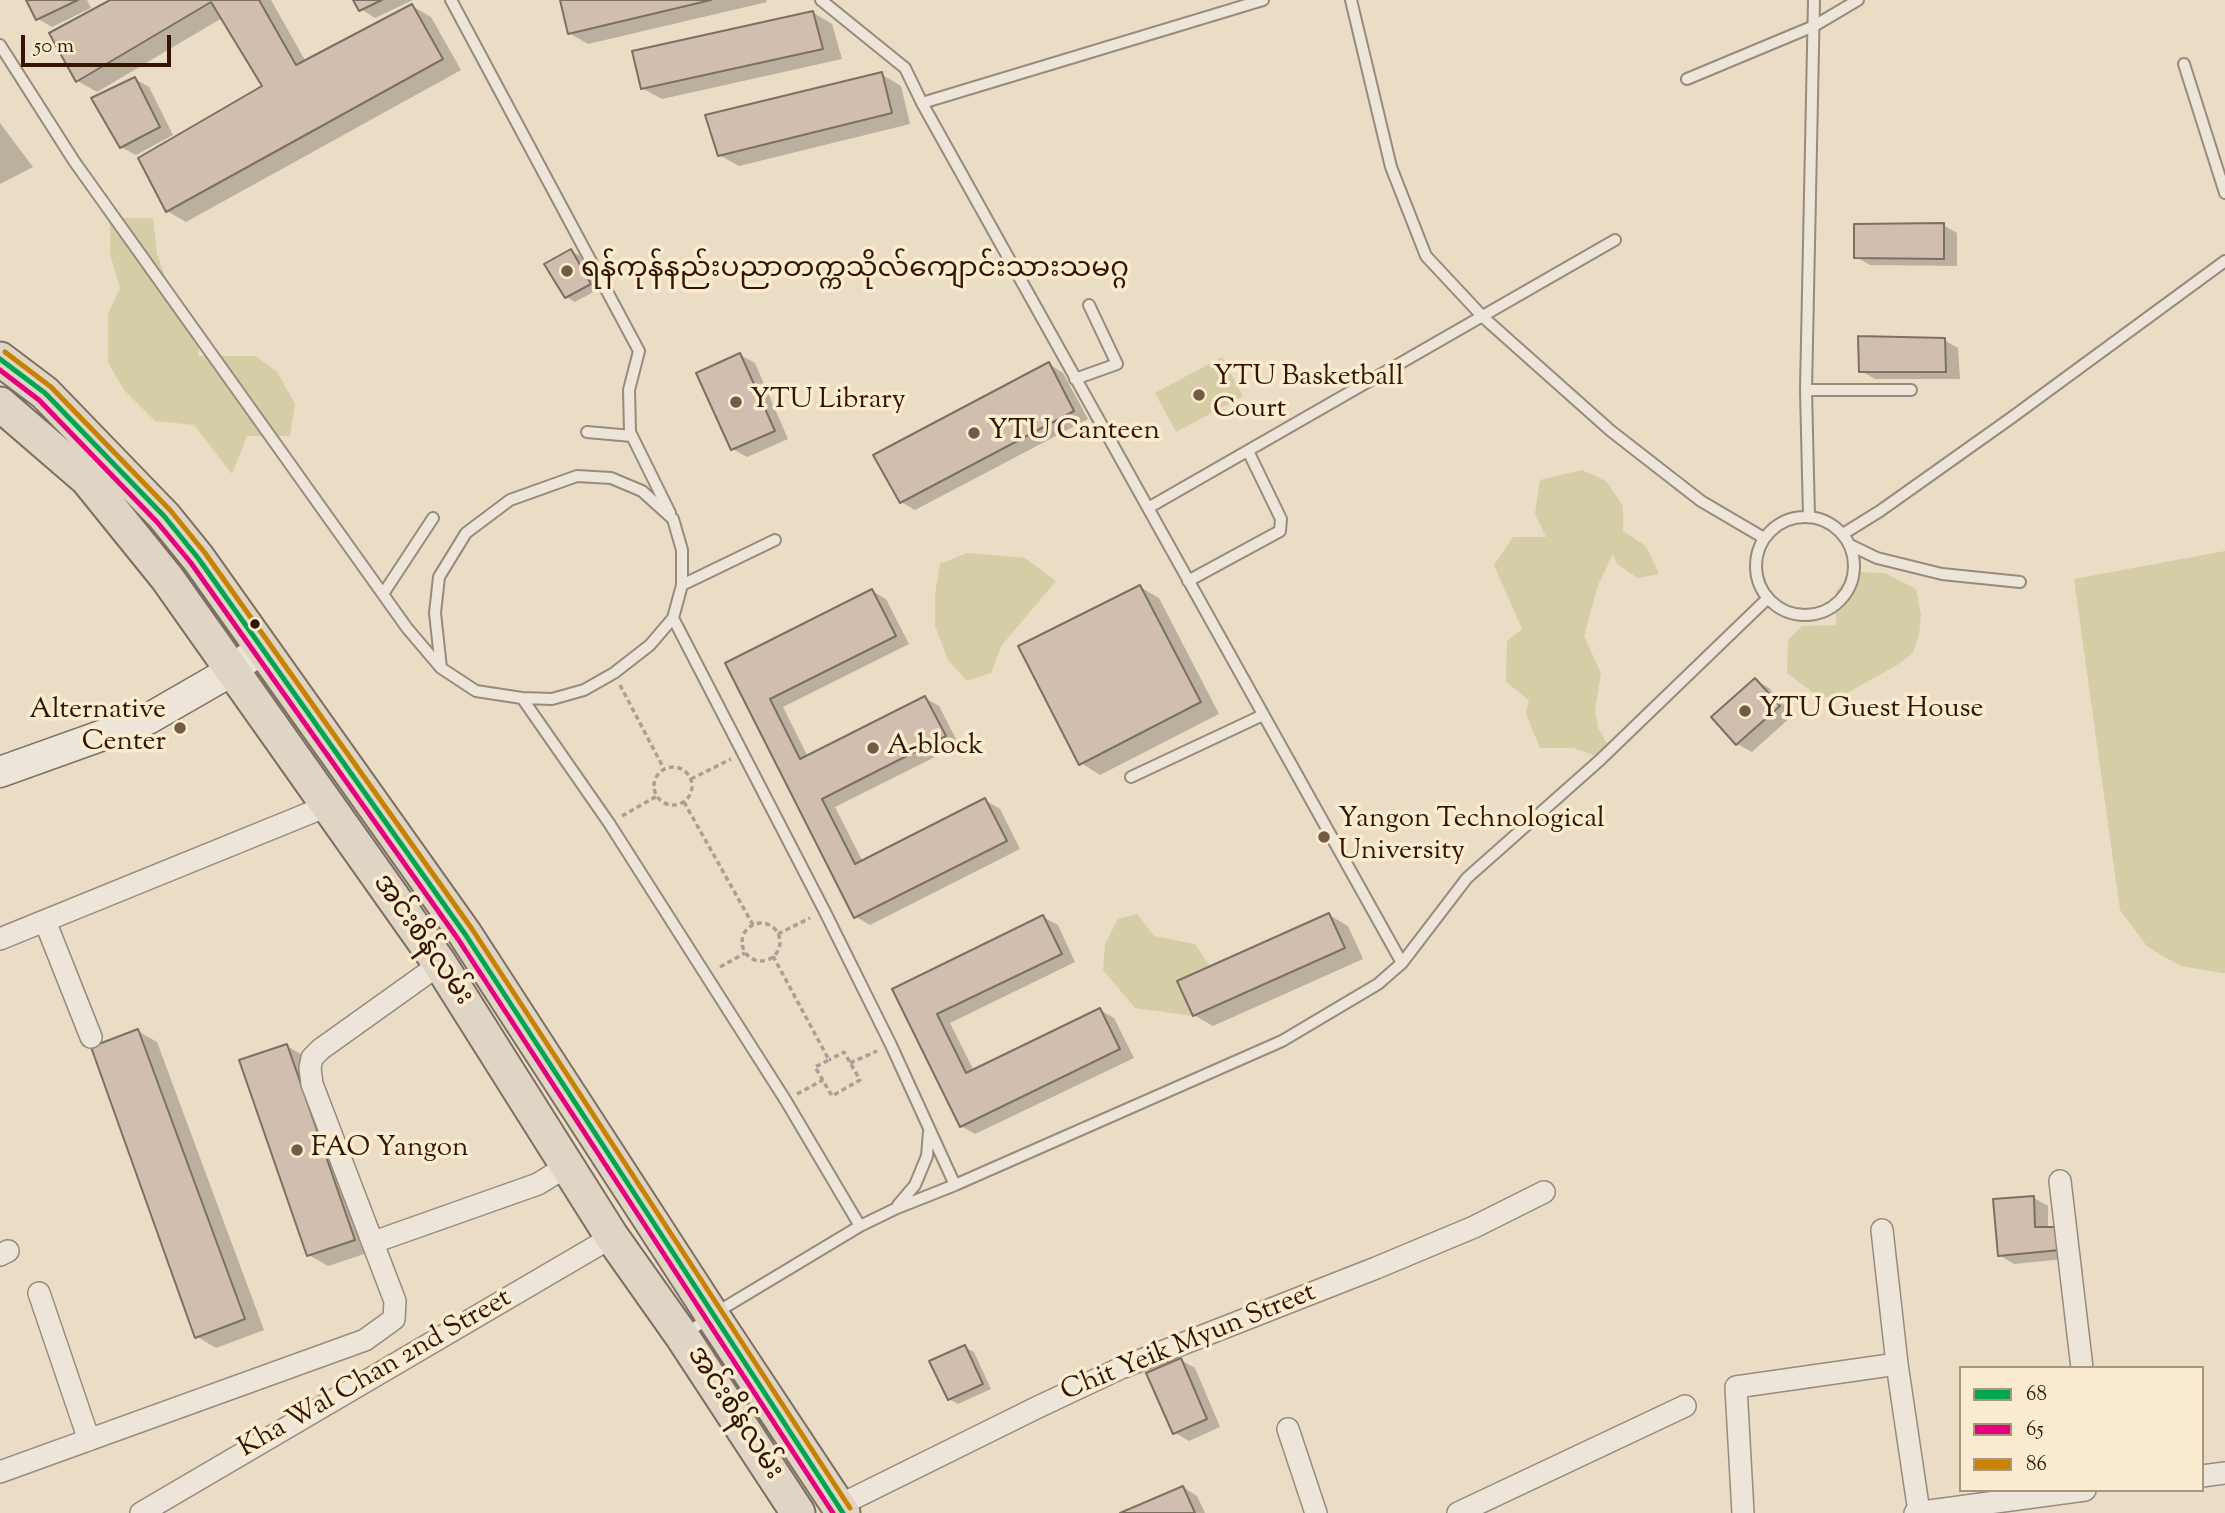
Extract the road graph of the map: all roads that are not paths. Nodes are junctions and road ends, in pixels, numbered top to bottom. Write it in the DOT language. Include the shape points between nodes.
graph roads {
  1 [pos="451,0"];
  2 [pos="821,0"];
  3 [pos="1263,0"];
  4 [pos="1351,0"];
  5 [pos="1814,0"];
  6 [pos="1858,0"];
  7 [pos="1814,26"];
  8 [pos="0,45"];
  9 [pos="2184,64"];
  10 [pos="1687,79"];
  11 [pos="922,103"];
  12 [pos="2225,193"];
  13 [pos="1615,240"];
  14 [pos="2225,261"];
  15 [pos="1089,305"];
  16 [pos="1483,317"];
  17 [pos="0,359"];
  18 [pos="1075,379"];
  19 [pos="1806,390"];
  20 [pos="1910,390"];
  21 [pos="4,413"];
  22 [pos="587,432"];
  23 [pos="632,436"];
  24 [pos="1248,451"];
  25 [pos="1148,508"];
  26 [pos="1809,517"];
  27 [pos="433,518"];
  28 [pos="673,519"];
  29 [pos="1843,534"];
  30 [pos="1764,538"];
  31 [pos="775,540"];
  32 [pos="1850,545"];
  33 [pos="1188,581"];
  34 [pos="2020,582"];
  35 [pos="682,585"];
  36 [pos="383,594"];
  37 [pos="1768,598"];
  38 [pos="673,618"];
  39 [pos="261,649"];
  40 [pos="441,668"];
  41 [pos="233,670"];
  42 [pos="522,698"];
  43 [pos="1263,715"];
  44 [pos="0,772"];
  45 [pos="1131,777"];
  46 [pos="327,806"];
  47 [pos="45,921"];
  48 [pos="0,939"];
  49 [pos="1402,963"];
  50 [pos="440,964"];
  51 [pos="91,1037"];
  52 [pos="929,1129"];
  53 [pos="567,1166"];
  54 [pos="2060,1181"];
  55 [pos="955,1185"];
  56 [pos="1544,1192"];
  57 [pos="897,1208"];
  58 [pos="860,1226"];
  59 [pos="1882,1230"];
  60 [pos="612,1237"];
  61 [pos="374,1242"];
  62 [pos="39,1293"];
  63 [pos="712,1315"];
  64 [pos="682,1336"];
  65 [pos="1897,1364"];
  66 [pos="2082,1366"];
  67 [pos="1685,1406"];
  68 [pos="1288,1429"];
  69 [pos="89,1440"];
  70 [pos="0,1472"];
  71 [pos="2225,1473"];
  72 [pos="2204,1476"];
  73 [pos="2070,1492"];
  74 [pos="840,1509"];
  75 [pos="141,1513"];
  76 [pos="798,1513"];
  77 [pos="1316,1513"];
  78 [pos="1458,1513"];
  79 [pos="1743,1513"];
  80 [pos="1917,1513"];
  1 -- 23 [label="lane" via="639,351 629,390"];
  2 -- 11 [label="lane" via="905,68"];
  3 -- 11 [label="lane"];
  4 -- 16 [label="lane" via="1391,167 1426,256"];
  5 -- 7 [label="lane"];
  6 -- 7 [label="lane"];
  7 -- 10 [label="lane"];
  7 -- 19 [label="lane"];
  8 -- 36 [label="lane" via="74,161"];
  9 -- 12 [label="lane"];
  11 -- 18 [label="lane"];
  13 -- 16 [label="lane"];
  14 -- 29 [label="lane"];
  15 -- 18 [label="lane" via="1117,364"];
  16 -- 24 [label="lane"];
  16 -- 30 [label="lane" via="1611,431 1701,501"];
  17 -- 39 [label="main road, အင်းစိန်လမ်း" via="46,393 164,516"];
  18 -- 25 [label="lane"];
  19 -- 20 [label="lane"];
  19 -- 26 [label="lane"];
  21 -- 41 [label="main road, အင်းစိန်လမ်း" via="87,479"];
  22 -- 23 [label="lane"];
  23 -- 28 [label="lane"];
  24 -- 25 [label="lane"];
  24 -- 33 [label="lane" via="1281,519 1280,531"];
  25 -- 33 [label="lane"];
  26 -- 29 [label="lane"];
  26 -- 30 [label="lane" via="1784,522"];
  27 -- 36 [label="lane"];
  28 -- 35 [label="lane" via="682,550"];
  28 -- 40 [label="lane" via="642,491 611,478 577,476 510,500 466,533 439,577 435,612"];
  29 -- 32 [label="lane"];
  30 -- 37 [label="lane" via="1756,563 1760,587"];
  31 -- 35 [label="lane"];
  32 -- 34 [label="lane" via="1877,558 1932,572"];
  32 -- 37 [label="lane" via="1855,570 1838,604 1815,615 1802,615 1789,613"];
  33 -- 43 [label="lane"];
  35 -- 38 [label="lane"];
  36 -- 40 [label="lane"];
  37 -- 49 [label="lane" via="1600,760 1467,878"];
  38 -- 42 [label="lane" via="650,645 584,690 552,699"];
  38 -- 52 [label="lane" via="824,910"];
  39 -- 41 [label="main road"];
  39 -- 63 [label="main road, အင်းစိန်လမ်း" via="465,934"];
  40 -- 42 [label="lane" via="476,691"];
  41 -- 44 [label="main road" via="148,719"];
  41 -- 46 [label="main road, အင်းစိန်လမ်း"];
  42 -- 58 [label="lane" via="609,823"];
  43 -- 45 [label="lane"];
  43 -- 49 [label="lane"];
  46 -- 47 [label="street"];
  46 -- 50 [label="main road, အင်းစိန်လမ်း"];
  47 -- 48 [label="street"];
  47 -- 51 [label="street"];
  49 -- 55 [label="lane" via="1378,984 1282,1041"];
  50 -- 53 [label="main road, အင်းစိန်လမ်း"];
  50 -- 61 [label="street" via="312,1058 313,1084"];
  52 -- 55 [label="lane"];
  52 -- 57 [label="lane" via="927,1156 915,1185"];
  53 -- 60 [label="main road, အင်းစိန်လမ်း"];
  53 -- 61 [label="street" via="538,1184"];
  54 -- 66 [label="street"];
  55 -- 57 [label="lane"];
  56 -- 74 [label="street, Chit Yeik Myun Street" via="1376,1268 1121,1368"];
  57 -- 58 [label="lane"];
  58 -- 63 [label="lane"];
  59 -- 65 [label="street"];
  60 -- 64 [label="main road, အင်းစိန်လမ်း"];
  60 -- 75 [label="street, Kha Wal Chan 2nd Street"];
  61 -- 69 [label="street" via="395,1301 394,1319 365,1340"];
  62 -- 69 [label="street"];
  63 -- 64 [label="lane"];
  63 -- 74 [label="main road, အင်းစိန်လမ်း"];
  64 -- 76 [label="main road, အင်းစိန်လမ်း"];
  65 -- 79 [label="street" via="1735,1387"];
  65 -- 80 [label="street"];
  67 -- 78 [label="street"];
  68 -- 77 [label="street"];
  69 -- 70 [label="street"];
  71 -- 72 [label="street"];
  73 -- 80 [label="street"];
}
